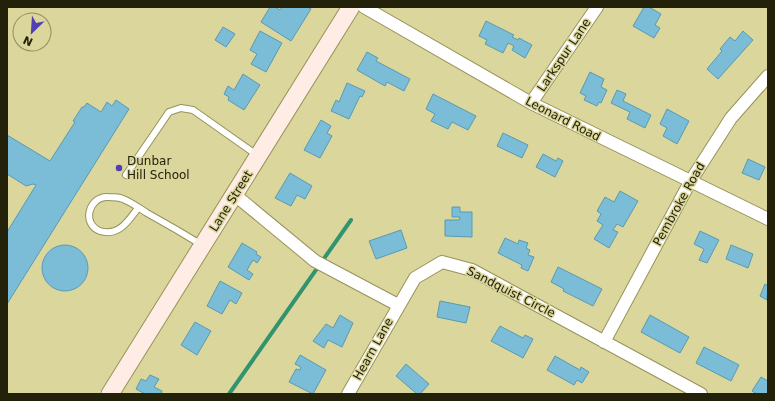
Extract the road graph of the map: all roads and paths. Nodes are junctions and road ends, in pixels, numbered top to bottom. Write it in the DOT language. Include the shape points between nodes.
graph roads {
  1 [pos="350,7"];
  2 [pos="364,7"];
  3 [pos="597,7"];
  4 [pos="768,76"];
  5 [pos="531,104"];
  6 [pos="259,156"];
  7 [pos="126,176"];
  8 [pos="690,182"];
  9 [pos="235,195"];
  10 [pos="138,208"];
  11 [pos="768,219"];
  12 [pos="204,245"];
  13 [pos="398,305"];
  14 [pos="604,342"];
  15 [pos="353,392"];
  16 [pos="110,394"];
  17 [pos="701,394"];
  1 -- 6 [label="street, Lane Street"];
  2 -- 5 [label="street, Leonard Road"];
  3 -- 5 [label="street, Larkspur Lane"];
  4 -- 8 [label="street, Pembroke Road" via="731,118"];
  5 -- 8 [label="street, Leonard Road"];
  6 -- 7 [label="lane" via="193,110 181,108 169,112"];
  6 -- 9 [label="street, Lane Street"];
  8 -- 11 [label="street, Leonard Road"];
  8 -- 14 [label="street, Pembroke Road"];
  9 -- 12 [label="street, Lane Street"];
  9 -- 13 [label="street" via="315,261"];
  10 -- 10 [label="lane" via="122,198 106,196 98,198 90,208 88,217 95,229 104,232 116,231 125,226"];
  10 -- 12 [label="lane"];
  12 -- 16 [label="street, Lane Street"];
  13 -- 14 [label="street, Sandquist Circle" via="414,278 442,262 472,270"];
  13 -- 15 [label="street, Hearn Lane"];
  14 -- 17 [label="street, Sandquist Circle"];
}
